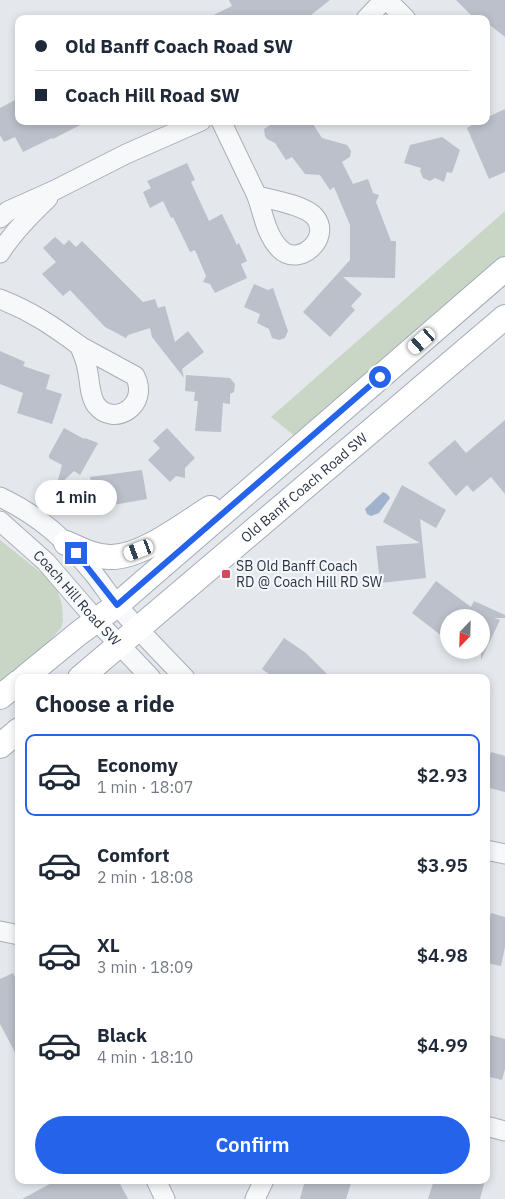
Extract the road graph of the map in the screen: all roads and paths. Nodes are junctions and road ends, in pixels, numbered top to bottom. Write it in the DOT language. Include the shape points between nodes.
graph roads {
  1 [pos="386,0"];
  2 [pos="370,15"];
  3 [pos="402,15"];
  4 [pos="193,125"];
  5 [pos="223,125"];
  6 [pos="55,190"];
  7 [pos="258,196"];
  8 [pos="0,218"];
  9 [pos="0,253"];
  10 [pos="505,269"];
  11 [pos="0,299"];
  12 [pos="505,318"];
  13 [pos="80,346"];
  14 [pos="271,470"];
  15 [pos="0,497"];
  16 [pos="0,521"];
  17 [pos="66,543"];
  18 [pos="117,605"];
  19 [pos="96,620"];
  20 [pos="139,628"];
  21 [pos="120,643"];
  22 [pos="29,674"];
  23 [pos="85,674"];
  24 [pos="147,674"];
  25 [pos="181,674"];
  26 [pos="15,685"];
  27 [pos="0,697"];
  28 [pos="15,734"];
  29 [pos="15,738"];
  30 [pos="0,747"];
  31 [pos="490,851"];
  32 [pos="505,854"];
  33 [pos="0,931"];
  34 [pos="15,934"];
  35 [pos="490,1127"];
  36 [pos="505,1131"];
  37 [pos="158,1184"];
  38 [pos="262,1184"];
  39 [pos="166,1199"];
  40 [pos="255,1199"];
  1 -- 2 [label="street"];
  1 -- 3 [label="street"];
  4 -- 6 [label="street"];
  5 -- 7 [label="street"];
  6 -- 8 [label="street" via="8,211"];
  6 -- 9 [label="street" via="7,241"];
  10 -- 14 [label="main road"];
  11 -- 13 [label="street" via="41,318"];
  12 -- 20 [label="main road, Old Banff Coach Road SW"];
  14 -- 17 [label="main road" via="149,546 128,554 110,558 90,554"];
  14 -- 18 [label="main road"];
  15 -- 17 [label="street, Coach Hill Road SW" via="42,521"];
  16 -- 19 [label="street, Coach Hill Road SW" via="46,562"];
  17 -- 18 [label="street, Coach Hill Road SW"];
  18 -- 19 [label="main road"];
  18 -- 20 [label="street, Coach Hill Road SW"];
  19 -- 21 [label="street, Coach Hill Road SW"];
  19 -- 22 [label="main road"];
  20 -- 21 [label="main road, Old Banff Coach Road SW"];
  20 -- 25 [label="street, Coach Hill Road SW"];
  21 -- 23 [label="main road, Old Banff Coach Road SW"];
  21 -- 24 [label="street, Coach Hill Road SW"];
  26 -- 27 [label="main road"];
  28 -- 30 [label="main road"];
  29 -- 30 [label="main road"];
  31 -- 32 [label="street"];
  33 -- 34 [label="street"];
  35 -- 36 [label="street"];
  37 -- 39 [label="street"];
  38 -- 40 [label="street"];
}
